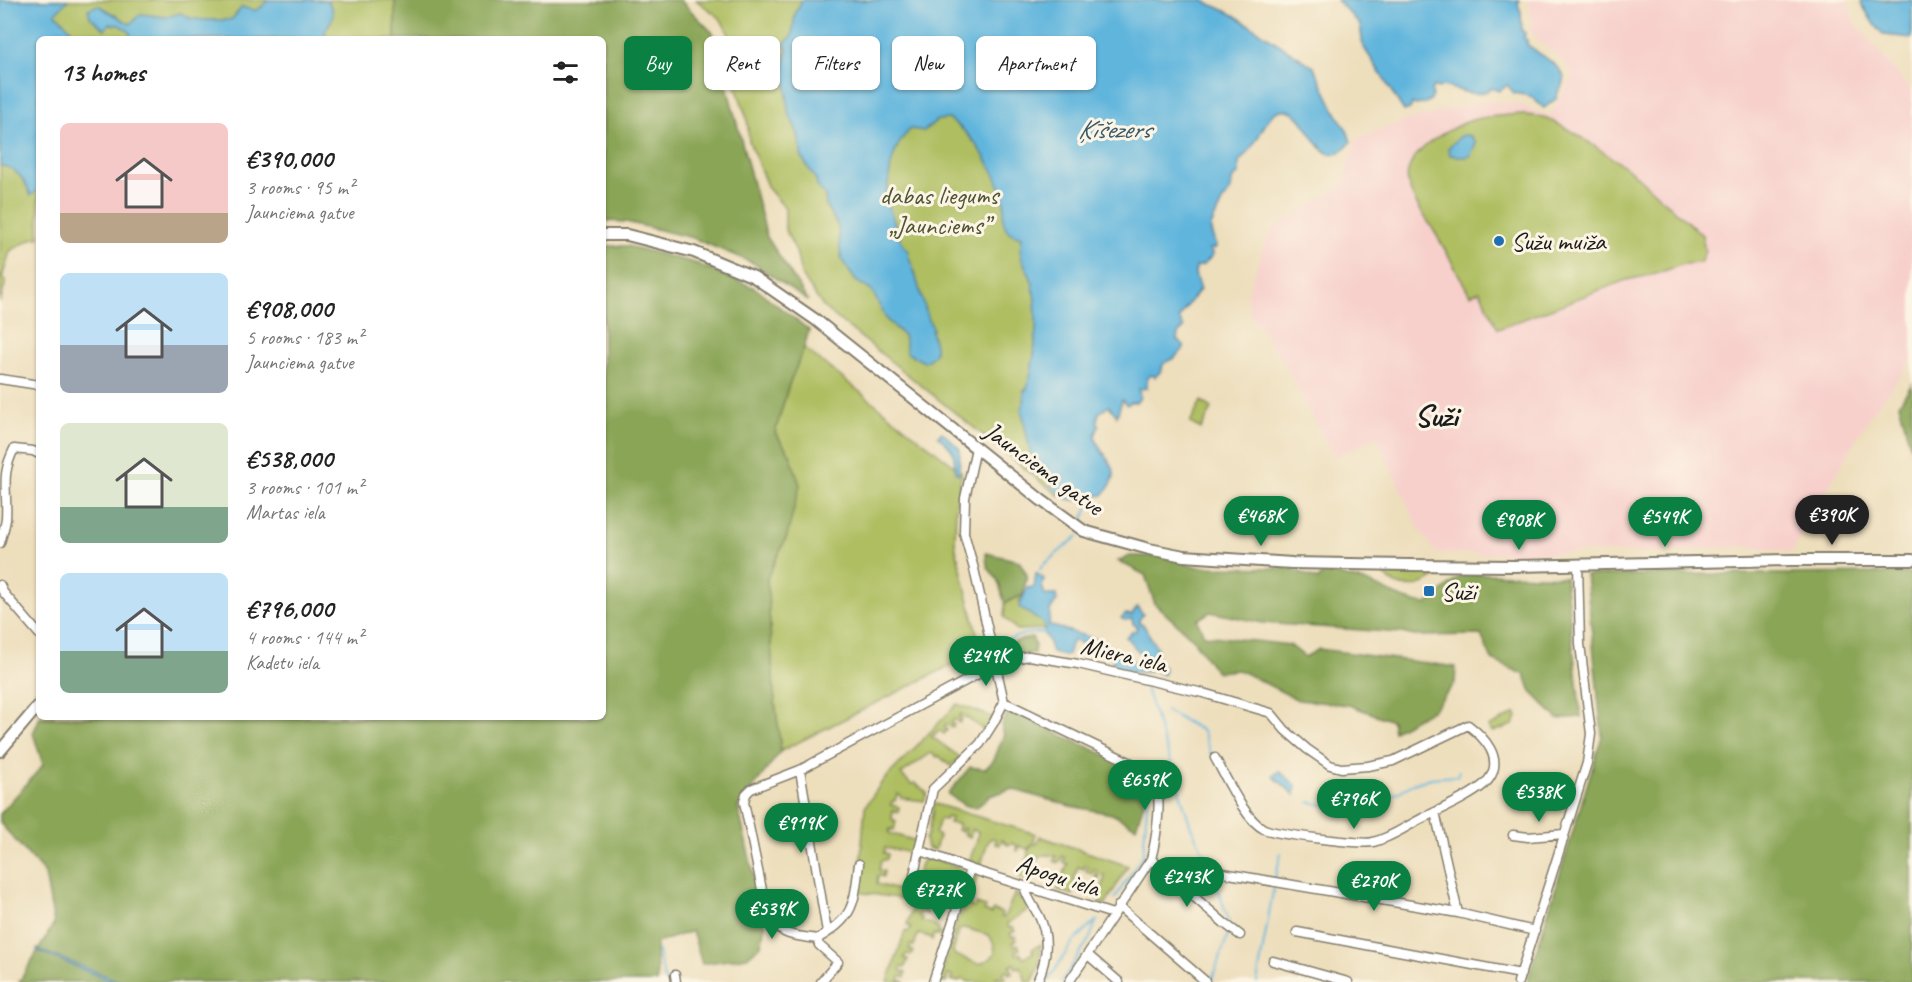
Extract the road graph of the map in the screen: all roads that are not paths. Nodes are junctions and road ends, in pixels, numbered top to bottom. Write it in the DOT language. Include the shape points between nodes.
graph roads {
  1 [pos="606,235"];
  2 [pos="0,379"];
  3 [pos="36,385"];
  4 [pos="976,448"];
  5 [pos="36,452"];
  6 [pos="0,543"];
  7 [pos="1912,560"];
  8 [pos="1578,564"];
  9 [pos="0,585"];
  10 [pos="36,630"];
  11 [pos="995,665"];
  12 [pos="1004,702"];
  13 [pos="36,709"];
  14 [pos="0,751"];
  15 [pos="1215,758"];
  16 [pos="800,770"];
  17 [pos="1435,812"];
  18 [pos="1563,834"];
  19 [pos="1513,835"];
  20 [pos="919,850"];
  21 [pos="1151,859"];
  22 [pos="859,864"];
  23 [pos="970,869"];
  24 [pos="1217,872"];
  25 [pos="1024,886"];
  26 [pos="910,896"];
  27 [pos="1118,906"];
  28 [pos="1458,913"];
  29 [pos="1113,914"];
  30 [pos="1535,931"];
  31 [pos="1297,932"];
  32 [pos="827,933"];
  33 [pos="1240,935"];
  34 [pos="817,939"];
  35 [pos="1088,955"];
  36 [pos="1273,961"];
  37 [pos="1520,978"];
  38 [pos="1205,981"];
  39 [pos="821,982"];
  40 [pos="933,982"];
  41 [pos="1037,982"];
  42 [pos="1069,982"];
  43 [pos="1119,982"];
  44 [pos="1348,982"];
  1 -- 4 [label="main road, Jaunciema gatve" via="627,236 694,252 754,277 816,320"];
  2 -- 3 [label="street"];
  4 -- 8 [label="main road, Jaunciema gatve" via="1084,531 1167,553 1292,563"];
  4 -- 11 [label="street" via="965,498 964,533"];
  5 -- 6 [label="street" via="14,449 8,459 3,477 6,520"];
  7 -- 8 [label="main road, Jaunciema gatve"];
  8 -- 18 [label="street" via="1580,644 1590,737 1587,763"];
  9 -- 10 [label="street"];
  11 -- 12 [label="street"];
  11 -- 16 [label="street, Miera iela"];
  11 -- 17 [label="street, Miera iela" via="1029,656 1078,664 1248,706 1271,713 1307,749 1341,768 1393,761 1468,725 1487,741 1494,770 1489,779"];
  12 -- 20 [label="street" via="980,744 933,789"];
  12 -- 21 [label="street" via="1154,777 1158,813"];
  13 -- 14 [label="main road"];
  15 -- 17 [label="street" via="1250,818 1264,830 1363,844 1385,838"];
  16 -- 32 [label="street"];
  16 -- 34 [label="street, Miera iela" via="751,789 744,802 767,914 774,926 788,934"];
  17 -- 28 [label="street"];
  18 -- 19 [label="street"];
  18 -- 30 [label="street"];
  20 -- 23 [label="street, Apogu iela"];
  20 -- 26 [label="street"];
  21 -- 27 [label="street"];
  21 -- 33 [label="street"];
  22 -- 32 [label="street" via="852,908"];
  23 -- 25 [label="street, Apogu iela"];
  23 -- 40 [label="street"];
  24 -- 28 [label="street"];
  25 -- 29 [label="street, Apogu iela"];
  25 -- 41 [label="street" via="1046,938 1045,960"];
  27 -- 29 [label="street"];
  27 -- 38 [label="street"];
  28 -- 30 [label="street"];
  29 -- 35 [label="street"];
  30 -- 37 [label="street"];
  31 -- 37 [label="street"];
  32 -- 34 [label="street"];
  34 -- 39 [label="street" via="838,962"];
  35 -- 42 [label="street"];
  35 -- 43 [label="street"];
  36 -- 44 [label="street"];
}
